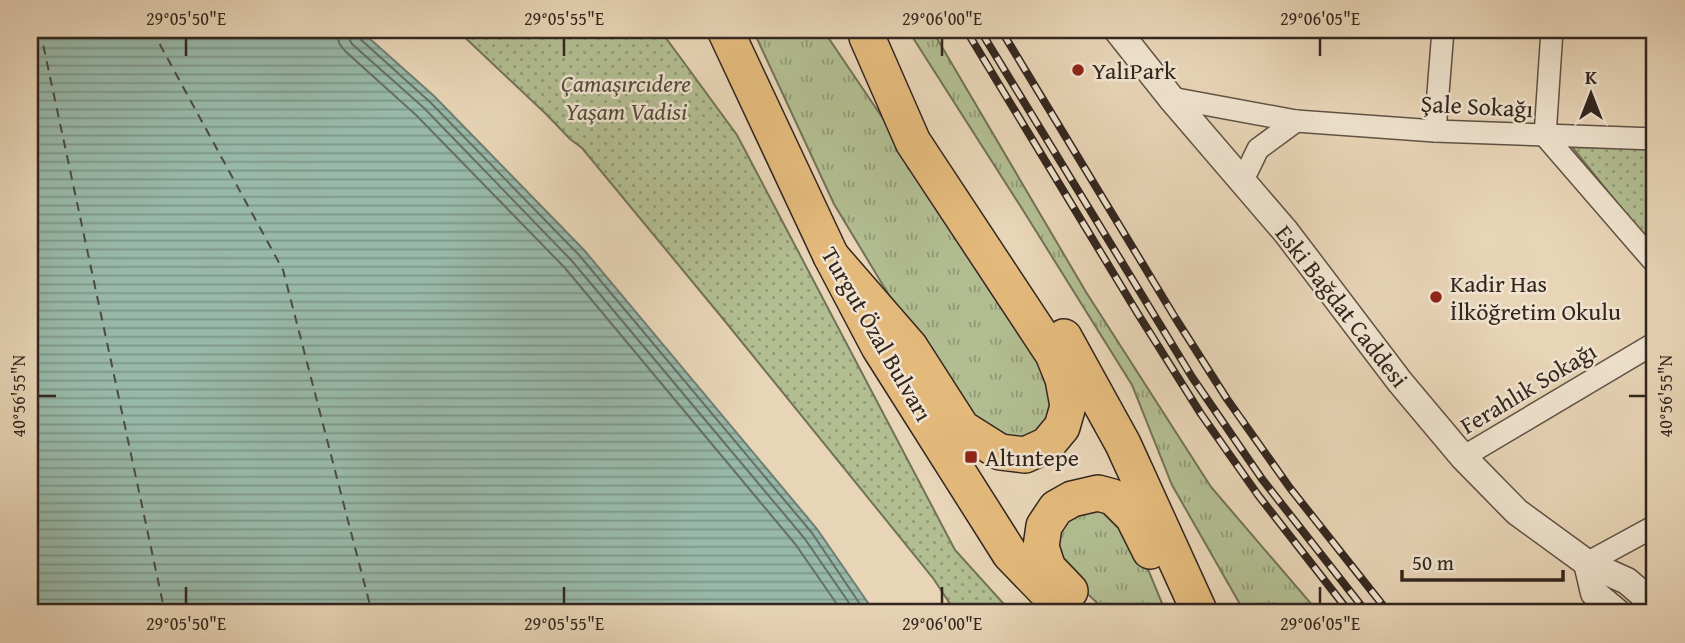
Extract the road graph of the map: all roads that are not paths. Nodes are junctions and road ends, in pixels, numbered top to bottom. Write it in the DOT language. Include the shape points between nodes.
graph roads {
  1 [pos="725,30"];
  2 [pos="1117,30"];
  3 [pos="1443,30"];
  4 [pos="1552,30"];
  5 [pos="865,33"];
  6 [pos="1171,98"];
  7 [pos="1296,121"];
  8 [pos="1435,131"];
  9 [pos="1545,136"];
  10 [pos="1655,139"];
  11 [pos="1242,182"];
  12 [pos="831,256"];
  13 [pos="1655,263"];
  14 [pos="1655,343"];
  15 [pos="1463,457"];
  16 [pos="1655,526"];
  17 [pos="1587,563"];
  18 [pos="1655,605"];
  19 [pos="1067,613"];
  20 [pos="1090,613"];
  21 [pos="1182,613"];
  22 [pos="1200,613"];
  23 [pos="1618,613"];
  1 -- 12 [label="highway, Turgut Özal Bulvarı"];
  2 -- 6 [label="street, Eski Bağdat Caddesi"];
  3 -- 8 [label="street"];
  4 -- 9 [label="street"];
  5 -- 12 [label="highway" via="913,142 1053,354 1068,407 1062,427 1047,445 1026,455 1000,452 962,428 909,347"];
  5 -- 22 [label="highway" via="1087,376"];
  6 -- 7 [label="street, Şale Sokağı"];
  6 -- 11 [label="street, Eski Bağdat Caddesi"];
  7 -- 8 [label="street, Şale Sokağı"];
  7 -- 11 [label="street" via="1258,149"];
  8 -- 9 [label="street, Şale Sokağı"];
  9 -- 10 [label="street, Şale Sokağı"];
  9 -- 13 [label="street"];
  11 -- 15 [label="street, Eski Bağdat Caddesi"];
  12 -- 19 [label="highway, Turgut Özal Bulvarı" via="879,347 1010,554"];
  14 -- 15 [label="street, Ferahlık Sokağı"];
  15 -- 17 [label="street, Eski Bağdat Caddesi" via="1517,512"];
  16 -- 17 [label="street"];
  17 -- 18 [label="street, Eski Bağdat Caddesi" via="1627,581"];
  17 -- 23 [label="street" via="1594,593"];
  20 -- 21 [label="highway" via="1048,568 1041,547 1044,526 1056,508 1098,493 1113,497 1133,517"];
}
